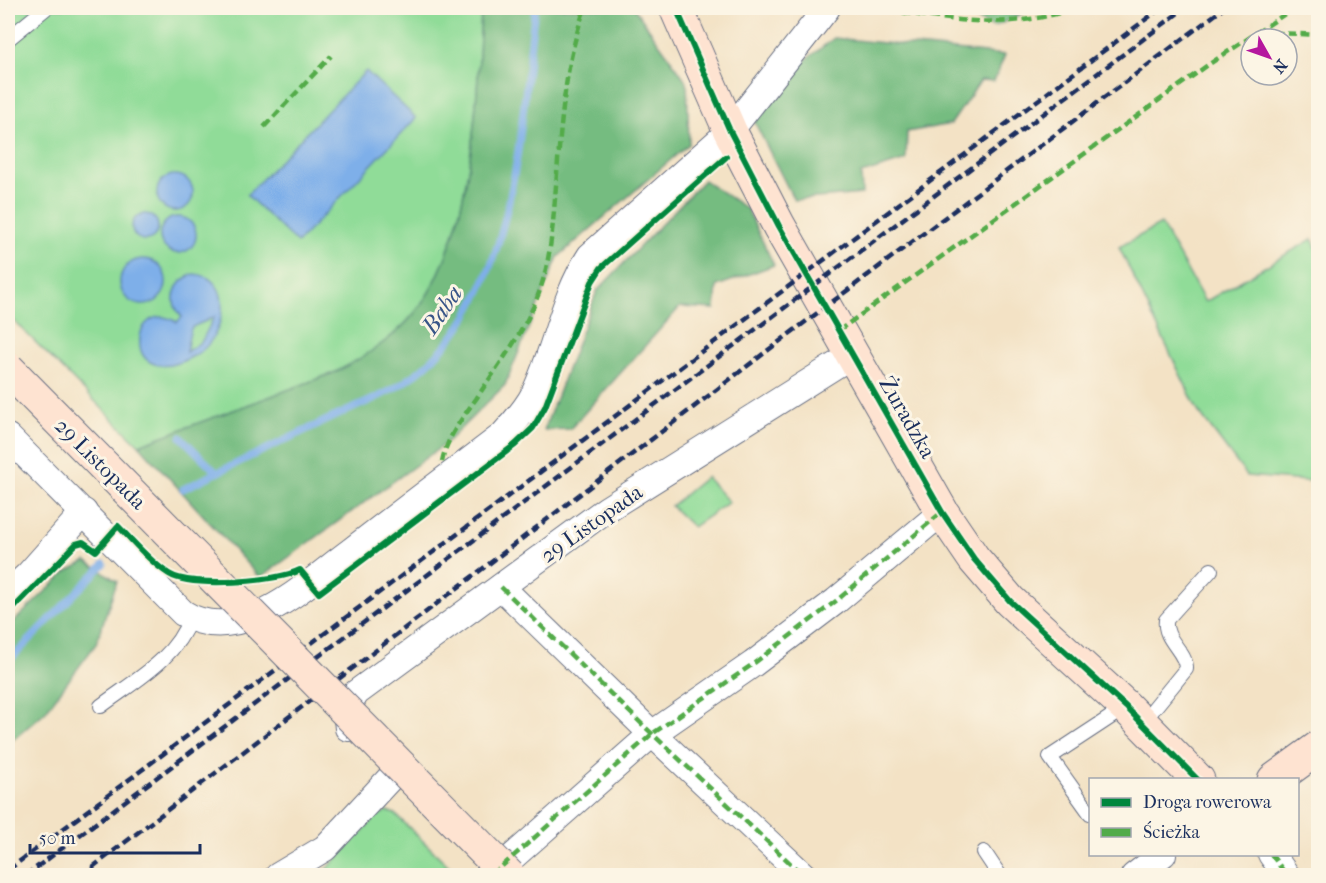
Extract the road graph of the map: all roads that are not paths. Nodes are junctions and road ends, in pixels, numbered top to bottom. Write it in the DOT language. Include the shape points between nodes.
graph roads {
  1 [pos="46,8"];
  2 [pos="676,8"];
  3 [pos="828,8"];
  4 [pos="8,39"];
  5 [pos="730,131"];
  6 [pos="852,355"];
  7 [pos="8,369"];
  8 [pos="8,437"];
  9 [pos="84,512"];
  10 [pos="942,512"];
  11 [pos="1211,570"];
  12 [pos="501,587"];
  13 [pos="8,594"];
  14 [pos="190,618"];
  15 [pos="101,706"];
  16 [pos="1134,715"];
  17 [pos="652,734"];
  18 [pos="1318,748"];
  19 [pos="392,776"];
  20 [pos="1196,778"];
  21 [pos="1277,778"];
  22 [pos="1089,812"];
  23 [pos="984,852"];
  24 [pos="1162,856"];
  25 [pos="1272,856"];
  26 [pos="289,873"];
  27 [pos="492,875"];
  28 [pos="509,876"];
  29 [pos="804,876"];
  30 [pos="1000,876"];
  31 [pos="1134,876"];
  32 [pos="1287,876"];
  1 -- 4 [label="lane"];
  2 -- 5 [label="street, Żuradzka"];
  3 -- 5 [label="street"];
  5 -- 6 [label="street, Żuradzka" via="804,274"];
  5 -- 14 [label="street" via="590,256 569,295 534,394 502,435 274,606 258,615 227,623 204,623"];
  6 -- 10 [label="street, Żuradzka"];
  6 -- 12 [label="street, 29 Listopada" via="607,508"];
  7 -- 28 [label="street, 29 Listopada, bridge"];
  8 -- 9 [label="street"];
  9 -- 13 [label="street"];
  9 -- 14 [label="street"];
  10 -- 16 [label="street, Żuradzka" via="992,582"];
  10 -- 17 [label="street" via="836,601"];
  11 -- 16 [label="lane" via="1166,620 1165,627 1186,669"];
  12 -- 17 [label="street"];
  12 -- 19 [label="street, 29 Listopada" via="356,693 346,711 349,732"];
  14 -- 15 [label="lane" via="174,649"];
  16 -- 20 [label="street, Żuradzka"];
  16 -- 22 [label="lane" via="1050,757"];
  17 -- 27 [label="street"];
  17 -- 29 [label="street"];
  18 -- 21 [label="street"];
  19 -- 26 [label="street" via="325,848"];
  19 -- 27 [label="street, 29 Listopada"];
  23 -- 30 [label="lane"];
  24 -- 31 [label="street"];
  25 -- 32 [label="street"];
}
